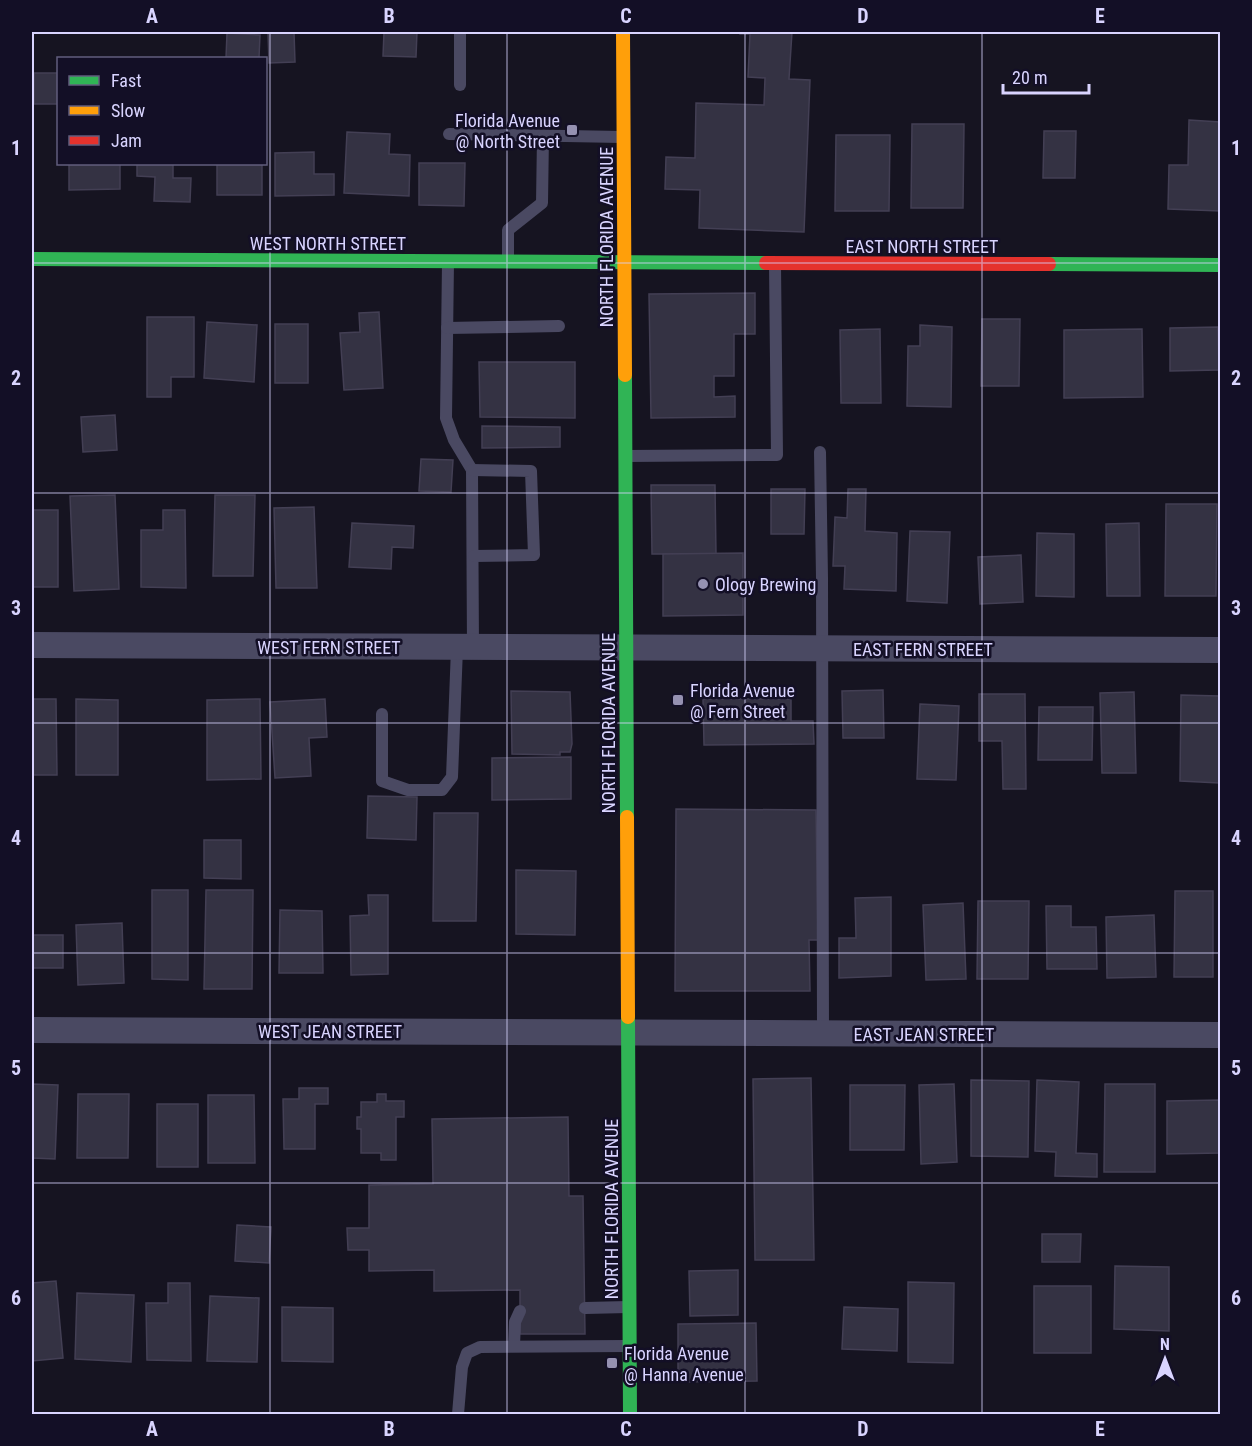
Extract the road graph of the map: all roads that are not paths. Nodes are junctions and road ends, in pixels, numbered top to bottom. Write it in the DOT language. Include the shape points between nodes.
graph roads {
  1 [pos="459,32"];
  2 [pos="622,32"];
  3 [pos="459,85"];
  4 [pos="448,134"];
  5 [pos="543,136"];
  6 [pos="623,136"];
  7 [pos="32,259"];
  8 [pos="448,261"];
  9 [pos="508,261"];
  10 [pos="624,262"];
  11 [pos="775,263"];
  12 [pos="1221,265"];
  13 [pos="559,326"];
  14 [pos="447,328"];
  15 [pos="820,452"];
  16 [pos="624,456"];
  17 [pos="472,470"];
  18 [pos="474,556"];
  19 [pos="32,645"];
  20 [pos="465,648"];
  21 [pos="626,648"];
  22 [pos="822,649"];
  23 [pos="1221,650"];
  24 [pos="382,714"];
  25 [pos="32,1030"];
  26 [pos="628,1033"];
  27 [pos="823,1034"];
  28 [pos="1221,1035"];
  29 [pos="629,1307"];
  30 [pos="585,1308"];
  31 [pos="520,1311"];
  32 [pos="514,1346"];
  33 [pos="630,1346"];
  34 [pos="458,1414"];
  35 [pos="630,1414"];
  1 -- 3 [label="lane"];
  2 -- 6 [label="main road, NORTH FLORIDA AVENUE"];
  4 -- 5 [label="lane"];
  5 -- 6 [label="lane"];
  5 -- 9 [label="lane" via="542,203 508,230"];
  6 -- 10 [label="main road, NORTH FLORIDA AVENUE"];
  7 -- 8 [label="main road, WEST NORTH STREET"];
  8 -- 9 [label="main road, WEST NORTH STREET"];
  8 -- 14 [label="lane"];
  9 -- 10 [label="main road, WEST NORTH STREET"];
  10 -- 11 [label="main road, EAST NORTH STREET"];
  10 -- 16 [label="main road, NORTH FLORIDA AVENUE"];
  11 -- 12 [label="main road, EAST NORTH STREET"];
  11 -- 16 [label="lane" via="777,455"];
  13 -- 14 [label="lane"];
  14 -- 17 [label="lane" via="446,418"];
  15 -- 22 [label="lane"];
  16 -- 21 [label="main road, NORTH FLORIDA AVENUE"];
  17 -- 18 [label="lane"];
  17 -- 18 [label="lane" via="531,471 534,555"];
  18 -- 20 [label="lane"];
  19 -- 20 [label="street, WEST FERN STREET"];
  20 -- 21 [label="street, WEST FERN STREET"];
  20 -- 24 [label="lane" via="452,777 442,790 408,790 382,781"];
  21 -- 22 [label="street, EAST FERN STREET"];
  21 -- 26 [label="main road, NORTH FLORIDA AVENUE"];
  22 -- 23 [label="street, EAST FERN STREET"];
  22 -- 27 [label="lane"];
  25 -- 26 [label="street, WEST JEAN STREET"];
  26 -- 27 [label="street, EAST JEAN STREET"];
  26 -- 29 [label="main road, NORTH FLORIDA AVENUE"];
  27 -- 28 [label="street, EAST JEAN STREET"];
  29 -- 30 [label="lane"];
  29 -- 33 [label="main road, NORTH FLORIDA AVENUE"];
  31 -- 32 [label="lane" via="514,1322"];
  32 -- 33 [label="lane"];
  32 -- 34 [label="lane" via="480,1347 467,1353"];
  33 -- 35 [label="main road, NORTH FLORIDA AVENUE"];
}
